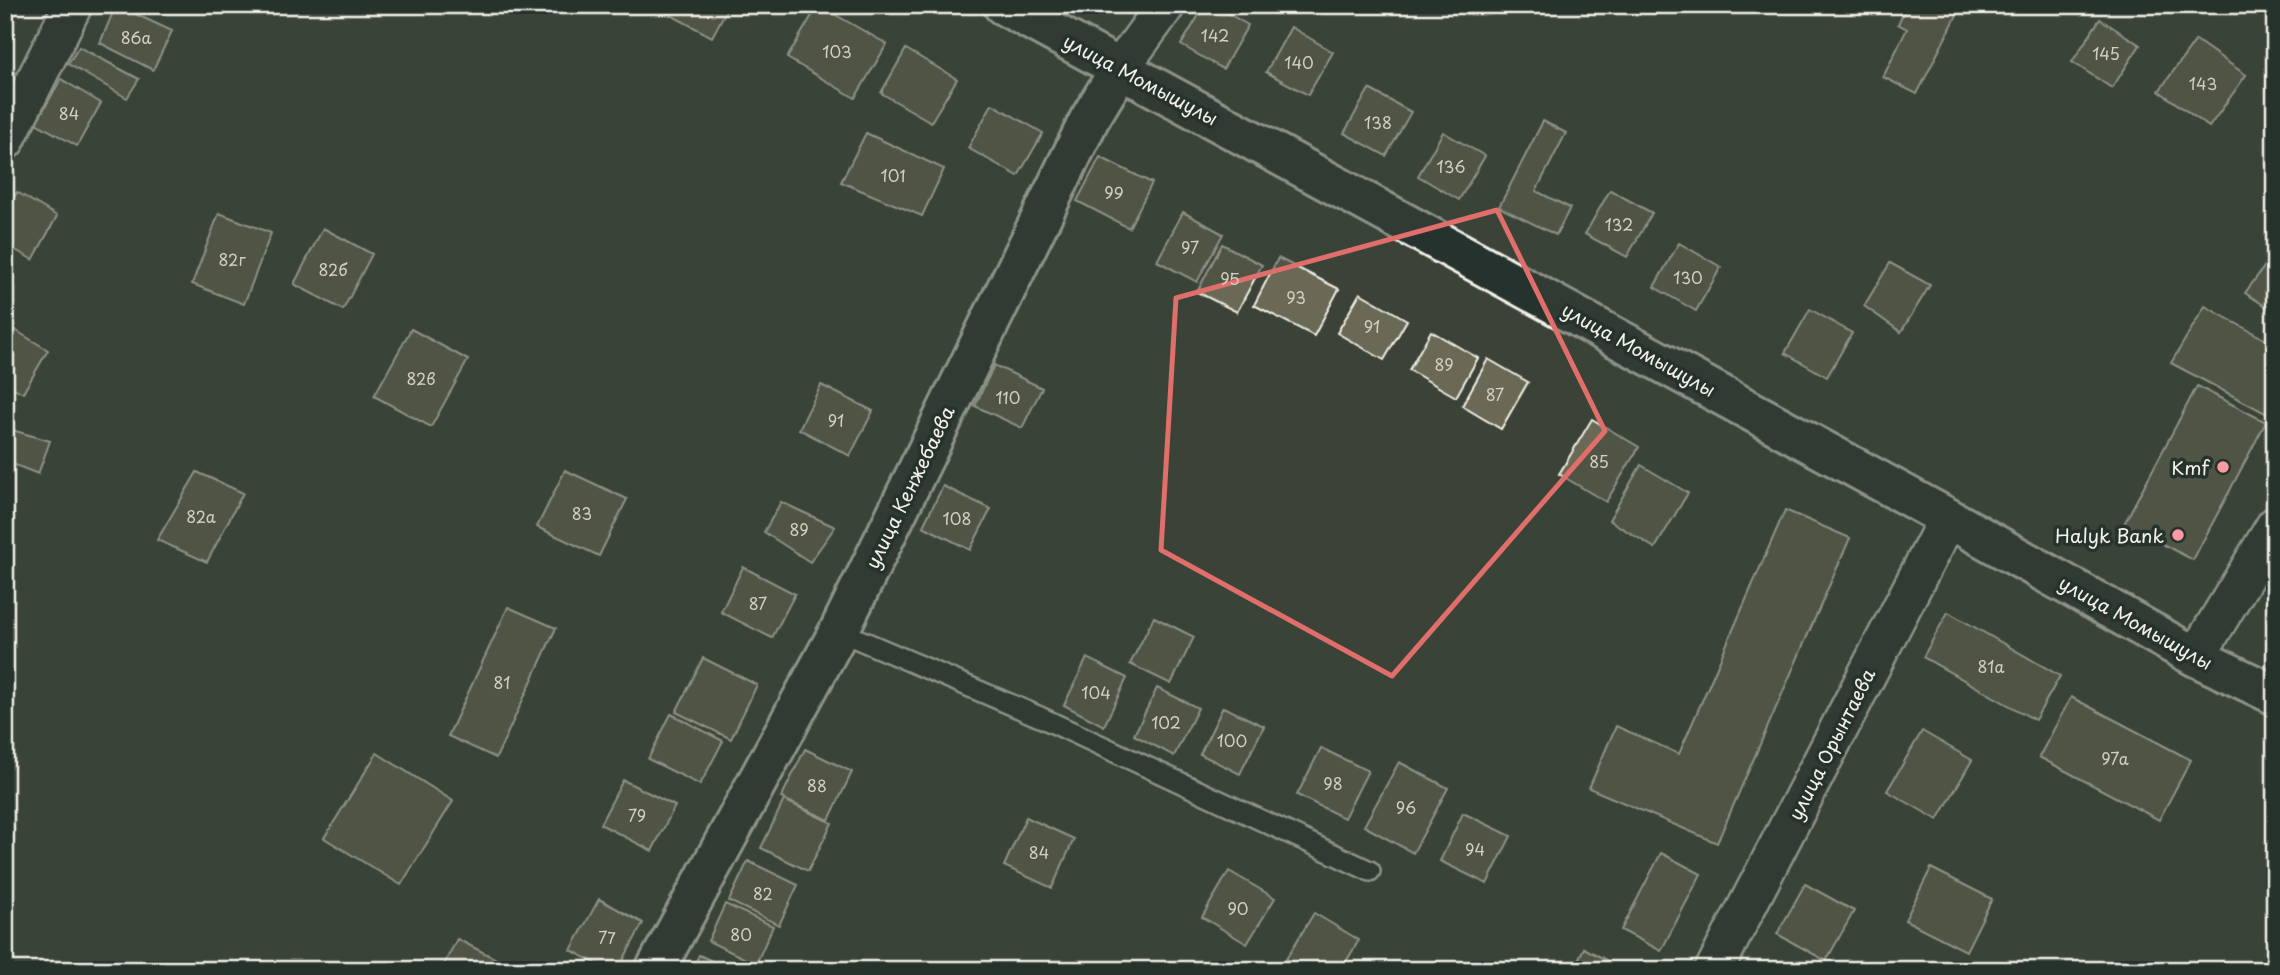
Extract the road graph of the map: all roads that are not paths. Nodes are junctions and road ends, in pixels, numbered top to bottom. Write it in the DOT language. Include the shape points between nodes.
graph roads {
  1 [pos="74,5"];
  2 [pos="1003,5"];
  3 [pos="1166,5"];
  4 [pos="1121,67"];
  5 [pos="5,141"];
  6 [pos="1948,518"];
  7 [pos="2275,526"];
  8 [pos="839,631"];
  9 [pos="2196,657"];
  10 [pos="2275,695"];
  11 [pos="1370,871"];
  12 [pos="655,970"];
  13 [pos="1714,970"];
  1 -- 5 [label="street"];
  2 -- 4 [label="street, улица Момышулы"];
  3 -- 4 [label="street, улица Кенжебаева"];
  4 -- 6 [label="street, улица Момышулы"];
  4 -- 8 [label="street, улица Кенжебаева" via="1089,120"];
  6 -- 9 [label="street, улица Момышулы"];
  6 -- 13 [label="street, улица Орынтаева"];
  7 -- 9 [label="street"];
  8 -- 11 [label="lane" via="1040,717"];
  8 -- 12 [label="street, улица Кенжебаева"];
  9 -- 10 [label="street, улица Момышулы"];
}
